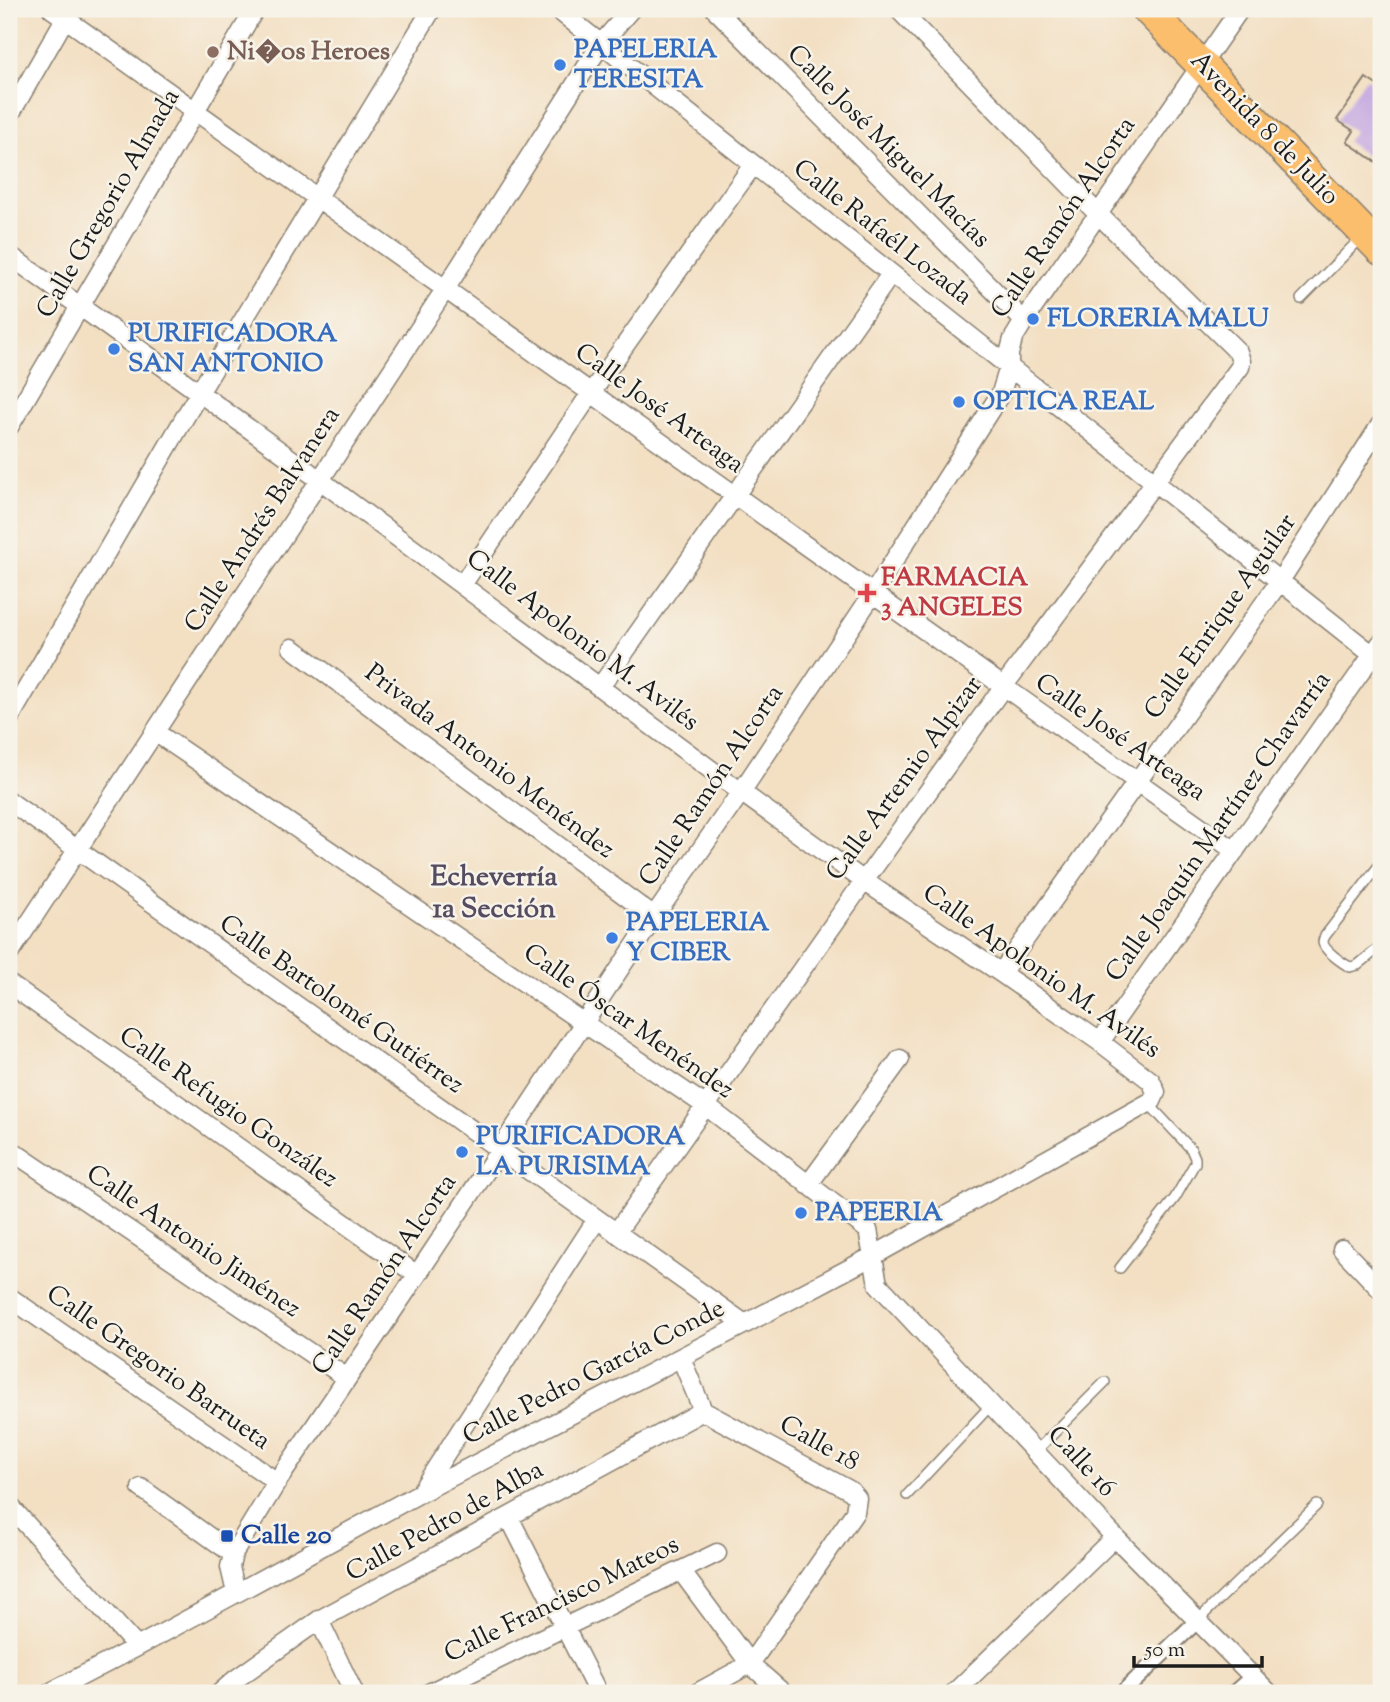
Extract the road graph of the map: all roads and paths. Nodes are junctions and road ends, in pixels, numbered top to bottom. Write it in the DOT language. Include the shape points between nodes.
graph roads {
  1 [pos="255,9"];
  2 [pos="432,9"];
  3 [pos="557,9"];
  4 [pos="631,9"];
  5 [pos="715,9"];
  6 [pos="898,9"];
  7 [pos="1147,9"];
  8 [pos="1240,9"];
  9 [pos="63,12"];
  10 [pos="601,44"];
  11 [pos="1201,65"];
  12 [pos="195,110"];
  13 [pos="9,116"];
  14 [pos="753,165"];
  15 [pos="317,197"];
  16 [pos="1097,214"];
  17 [pos="1373,242"];
  18 [pos="9,256"];
  19 [pos="891,274"];
  20 [pos="446,288"];
  21 [pos="1301,299"];
  22 [pos="80,307"];
  23 [pos="1024,321"];
  24 [pos="1009,367"];
  25 [pos="199,393"];
  26 [pos="591,393"];
  27 [pos="1381,424"];
  28 [pos="9,426"];
  29 [pos="320,480"];
  30 [pos="1154,482"];
  31 [pos="735,496"];
  32 [pos="1280,582"];
  33 [pos="462,585"];
  34 [pos="872,594"];
  35 [pos="292,649"];
  36 [pos="1377,649"];
  37 [pos="600,687"];
  38 [pos="1003,687"];
  39 [pos="9,719"];
  40 [pos="155,732"];
  41 [pos="1138,782"];
  42 [pos="741,792"];
  43 [pos="9,801"];
  44 [pos="78,850"];
  45 [pos="1235,851"];
  46 [pos="1381,863"];
  47 [pos="864,881"];
  48 [pos="654,917"];
  49 [pos="1381,946"];
  50 [pos="9,954"];
  51 [pos="1001,973"];
  52 [pos="9,984"];
  53 [pos="585,1023"];
  54 [pos="1100,1042"];
  55 [pos="900,1059"];
  56 [pos="1152,1097"];
  57 [pos="706,1106"];
  58 [pos="9,1149"];
  59 [pos="500,1150"];
  60 [pos="808,1185"];
  61 [pos="597,1219"];
  62 [pos="616,1233"];
  63 [pos="1342,1249"];
  64 [pos="873,1256"];
  65 [pos="1120,1268"];
  66 [pos="417,1275"];
  67 [pos="1381,1290"];
  68 [pos="9,1297"];
  69 [pos="746,1324"];
  70 [pos="681,1358"];
  71 [pos="347,1378"];
  72 [pos="1105,1382"];
  73 [pos="992,1405"];
  74 [pos="703,1411"];
  75 [pos="1035,1452"];
  76 [pos="277,1482"];
  77 [pos="141,1488"];
  78 [pos="420,1493"];
  79 [pos="907,1495"];
  80 [pos="9,1505"];
  81 [pos="1317,1505"];
  82 [pos="509,1517"];
  83 [pos="1115,1537"];
  84 [pos="233,1553"];
  85 [pos="717,1553"];
  86 [pos="681,1571"];
  87 [pos="236,1593"];
  88 [pos="319,1620"];
  89 [pos="1197,1621"];
  90 [pos="565,1628"];
  91 [pos="137,1647"];
  92 [pos="750,1664"];
  93 [pos="1252,1676"];
  94 [pos="49,1693"];
  95 [pos="220,1693"];
  96 [pos="354,1693"];
  97 [pos="429,1693"];
  98 [pos="598,1693"];
  99 [pos="697,1693"];
  100 [pos="783,1693"];
  101 [pos="954,1693"];
  102 [pos="1122,1693"];
  103 [pos="1234,1693"];
  104 [pos="1269,1693"];
  1 -- 12 [label="street, Calle Gregorio Almada"];
  2 -- 15 [label="street"];
  3 -- 10 [label="street, Calle Rafaél Lozada"];
  4 -- 10 [label="street, Calle Andrés Balvanera"];
  5 -- 23 [label="street, Calle José Miguel Macías"];
  6 -- 16 [label="street"];
  7 -- 11 [label="main road, Avenida 8 de Julio"];
  8 -- 11 [label="street, Calle Ramón Alcorta"];
  9 -- 12 [label="street, Calle José Arteaga"];
  9 -- 13 [label="street"];
  10 -- 14 [label="street, Calle Rafaél Lozada"];
  10 -- 20 [label="street, Calle Andrés Balvanera"];
  11 -- 16 [label="street, Calle Ramón Alcorta"];
  11 -- 17 [label="main road, Avenida 8 de Julio"];
  12 -- 15 [label="street, Calle José Arteaga"];
  12 -- 22 [label="street, Calle Gregorio Almada"];
  14 -- 19 [label="street, Calle Rafaél Lozada"];
  14 -- 26 [label="street"];
  15 -- 20 [label="street, Calle José Arteaga"];
  15 -- 25 [label="street"];
  16 -- 23 [label="street, Calle Ramón Alcorta"];
  16 -- 30 [label="street, Calle Artemio Alpizar" via="1238,352 1241,361"];
  17 -- 21 [label="lane"];
  18 -- 22 [label="street, Calle Apolonio M. Avilés"];
  19 -- 24 [label="street, Calle Rafaél Lozada"];
  19 -- 31 [label="street"];
  20 -- 26 [label="street, Calle José Arteaga"];
  20 -- 29 [label="street, Calle Andrés Balvanera"];
  22 -- 25 [label="street, Calle Apolonio M. Avilés"];
  22 -- 28 [label="street, Calle Gregorio Almada"];
  23 -- 24 [label="street, Calle Ramón Alcorta" via="1013,339"];
  24 -- 30 [label="street, Calle Rafaél Lozada"];
  24 -- 34 [label="street, Calle Ramón Alcorta" via="1001,393"];
  25 -- 29 [label="street, Calle Apolonio M. Avilés"];
  25 -- 39 [label="street"];
  26 -- 31 [label="street, Calle José Arteaga"];
  26 -- 33 [label="street"];
  27 -- 32 [label="street, Calle Enrique Aguilar"];
  29 -- 33 [label="street, Calle Apolonio M. Avilés"];
  29 -- 40 [label="street, Calle Andrés Balvanera"];
  30 -- 32 [label="street, Calle Rafaél Lozada"];
  30 -- 38 [label="street, Calle Artemio Alpizar"];
  31 -- 34 [label="street, Calle José Arteaga"];
  31 -- 37 [label="street"];
  32 -- 36 [label="street, Calle Rafaél Lozada"];
  32 -- 41 [label="street, Calle Enrique Aguilar"];
  33 -- 37 [label="street, Calle Apolonio M. Avilés"];
  34 -- 38 [label="street, Calle José Arteaga"];
  34 -- 42 [label="street, Calle Ramón Alcorta"];
  35 -- 48 [label="street, Privada Antonio Menéndez"];
  36 -- 45 [label="street, Calle Joaquín Martínez Chavarría"];
  37 -- 42 [label="street, Calle Apolonio M. Avilés"];
  38 -- 41 [label="street, Calle José Arteaga"];
  38 -- 47 [label="street, Calle Artemio Alpizar"];
  40 -- 44 [label="street, Calle Andrés Balvanera"];
  40 -- 53 [label="street, Calle Óscar Menéndez"];
  41 -- 45 [label="street, Calle José Arteaga"];
  41 -- 51 [label="street, Calle Enrique Aguilar"];
  42 -- 47 [label="street, Calle Apolonio M. Avilés"];
  42 -- 48 [label="street, Calle Ramón Alcorta"];
  43 -- 44 [label="street, Calle Bartolomé Gutiérrez"];
  44 -- 50 [label="street, Calle Andrés Balvanera"];
  44 -- 59 [label="street, Calle Bartolomé Gutiérrez"];
  45 -- 54 [label="street, Calle Joaquín Martínez Chavarría"];
  46 -- 49 [label="lane" via="1323,942 1350,967"];
  47 -- 51 [label="street, Calle Apolonio M. Avilés"];
  47 -- 57 [label="street, Calle Artemio Alpizar"];
  48 -- 53 [label="street, Calle Ramón Alcorta"];
  51 -- 54 [label="street, Calle Apolonio M. Avilés"];
  52 -- 66 [label="street, Calle Refugio González"];
  53 -- 57 [label="street, Calle Óscar Menéndez"];
  53 -- 59 [label="street, Calle Ramón Alcorta"];
  54 -- 56 [label="street, Calle Apolonio M. Avilés" via="1151,1081"];
  55 -- 60 [label="street"];
  56 -- 64 [label="street, Calle Pedro García Conde"];
  56 -- 65 [label="lane" via="1191,1149 1195,1163 1175,1198"];
  57 -- 60 [label="street, Calle Óscar Menéndez"];
  57 -- 62 [label="street, Calle Artemio Alpizar"];
  58 -- 71 [label="street, Calle Antonio Jiménez"];
  59 -- 61 [label="street, Calle Bartolomé Gutiérrez"];
  59 -- 66 [label="street, Calle Ramón Alcorta"];
  60 -- 64 [label="street, Calle Óscar Menéndez" via="868,1230"];
  61 -- 62 [label="street, Calle Bartolomé Gutiérrez"];
  61 -- 78 [label="street"];
  62 -- 69 [label="street, Calle Bartolomé Gutiérrez"];
  63 -- 67 [label="street"];
  64 -- 69 [label="street, Calle Pedro García Conde"];
  64 -- 73 [label="street, Calle 16" via="878,1284"];
  66 -- 71 [label="street, Calle Ramón Alcorta"];
  68 -- 76 [label="street, Calle Gregorio Barrueta"];
  69 -- 70 [label="street, Calle Pedro García Conde"];
  70 -- 74 [label="street"];
  70 -- 78 [label="street, Calle Pedro García Conde"];
  71 -- 76 [label="street, Calle Ramón Alcorta"];
  72 -- 75 [label="lane"];
  73 -- 75 [label="street, Calle 16"];
  73 -- 79 [label="lane"];
  74 -- 82 [label="street, Calle Pedro de Alba"];
  74 -- 92 [label="street, Calle 18" via="857,1498 855,1512"];
  75 -- 83 [label="street, Calle 16"];
  76 -- 84 [label="street, Calle Ramón Alcorta"];
  77 -- 84 [label="street"];
  78 -- 87 [label="street, Calle Pedro García Conde"];
  80 -- 91 [label="street"];
  81 -- 89 [label="lane"];
  82 -- 88 [label="street, Calle Pedro de Alba"];
  82 -- 90 [label="street"];
  83 -- 89 [label="street, Calle 16"];
  83 -- 101 [label="street"];
  84 -- 87 [label="street" via="230,1567"];
  85 -- 86 [label="street, Calle Francisco Mateos"];
  86 -- 90 [label="street, Calle Francisco Mateos"];
  86 -- 92 [label="street"];
  87 -- 91 [label="street, Calle Pedro García Conde"];
  88 -- 95 [label="street, Calle Pedro de Alba"];
  88 -- 96 [label="street"];
  89 -- 93 [label="street, Calle 16"];
  89 -- 102 [label="street"];
  90 -- 97 [label="street, Calle Francisco Mateos"];
  90 -- 98 [label="street"];
  91 -- 94 [label="street, Calle Pedro García Conde"];
  92 -- 99 [label="street, Calle 18"];
  92 -- 100 [label="street"];
  93 -- 103 [label="street"];
  93 -- 104 [label="street, Calle 16"];
}
